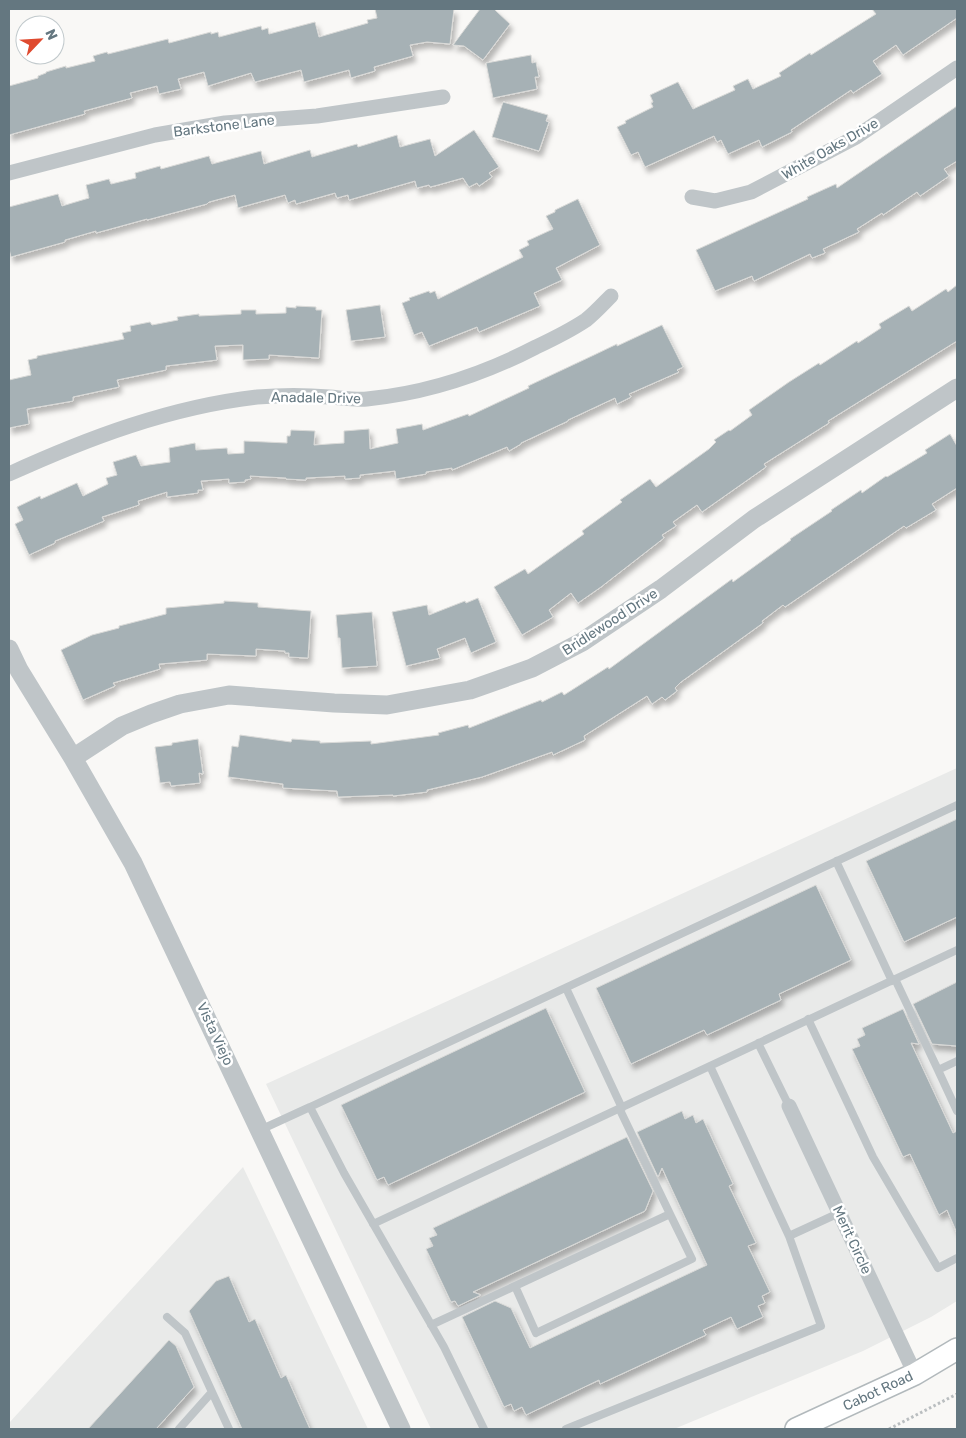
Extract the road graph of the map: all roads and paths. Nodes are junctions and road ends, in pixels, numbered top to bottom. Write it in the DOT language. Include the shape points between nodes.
graph roads {
  1 [pos="957,68"];
  2 [pos="443,97"];
  3 [pos="9,173"];
  4 [pos="692,197"];
  5 [pos="611,296"];
  6 [pos="957,388"];
  7 [pos="9,474"];
  8 [pos="9,649"];
  9 [pos="73,758"];
  10 [pos="957,805"];
  11 [pos="836,862"];
  12 [pos="957,950"];
  13 [pos="893,980"];
  14 [pos="566,988"];
  15 [pos="808,1019"];
  16 [pos="758,1043"];
  17 [pos="957,1061"];
  18 [pos="710,1066"];
  19 [pos="938,1070"];
  20 [pos="789,1106"];
  21 [pos="310,1107"];
  22 [pos="621,1109"];
  23 [pos="957,1111"];
  24 [pos="259,1130"];
  25 [pos="839,1213"];
  26 [pos="670,1214"];
  27 [pos="373,1224"];
  28 [pos="789,1236"];
  29 [pos="957,1258"];
  30 [pos="514,1286"];
  31 [pos="168,1317"];
  32 [pos="431,1325"];
  33 [pos="957,1349"];
  34 [pos="915,1374"];
  35 [pos="212,1392"];
  36 [pos="957,1394"];
  37 [pos="179,1429"];
  38 [pos="229,1429"];
  39 [pos="401,1429"];
  40 [pos="484,1429"];
  41 [pos="566,1429"];
  42 [pos="796,1429"];
  43 [pos="889,1429"];
  1 -- 4 [label="street, White Oaks Drive" via="856,137 751,192 715,201"];
  2 -- 3 [label="street, Barkstone Lane" via="317,116 225,123 172,132"];
  5 -- 7 [label="street, Anadale Drive" via="587,319 556,337 469,378 365,399 258,397 192,408 128,426"];
  6 -- 9 [label="street, Bridlewood Drive" via="754,519 582,642 532,668 470,690 387,705 229,695 180,704 122,726"];
  8 -- 9 [label="street, Vista Viejo"];
  9 -- 24 [label="street, Vista Viejo" via="133,863"];
  10 -- 11 [label="lane"];
  11 -- 13 [label="lane"];
  11 -- 14 [label="lane"];
  12 -- 13 [label="lane"];
  13 -- 15 [label="lane"];
  13 -- 19 [label="lane"];
  14 -- 21 [label="lane"];
  14 -- 22 [label="lane"];
  15 -- 16 [label="lane"];
  15 -- 29 [label="lane" via="873,1157 938,1268"];
  16 -- 18 [label="lane"];
  16 -- 20 [label="lane"];
  17 -- 19 [label="lane"];
  18 -- 22 [label="lane"];
  18 -- 28 [label="lane"];
  19 -- 23 [label="lane"];
  20 -- 25 [label="street, Merit Circle"];
  21 -- 24 [label="lane"];
  21 -- 27 [label="lane"];
  22 -- 26 [label="lane"];
  22 -- 27 [label="lane"];
  24 -- 39 [label="street, Vista Viejo"];
  25 -- 28 [label="lane"];
  25 -- 34 [label="street, Merit Circle"];
  26 -- 30 [label="lane"];
  26 -- 30 [label="lane" via="692,1258 545,1329 536,1333"];
  27 -- 32 [label="lane"];
  28 -- 41 [label="lane" via="821,1326"];
  30 -- 32 [label="lane"];
  31 -- 35 [label="lane" via="185,1333"];
  32 -- 40 [label="lane"];
  33 -- 34 [label="main road, Cabot Road"];
  34 -- 42 [label="main road, Cabot Road"];
  35 -- 37 [label="lane"];
  35 -- 38 [label="lane"];
  36 -- 43 [label="path"];
}
